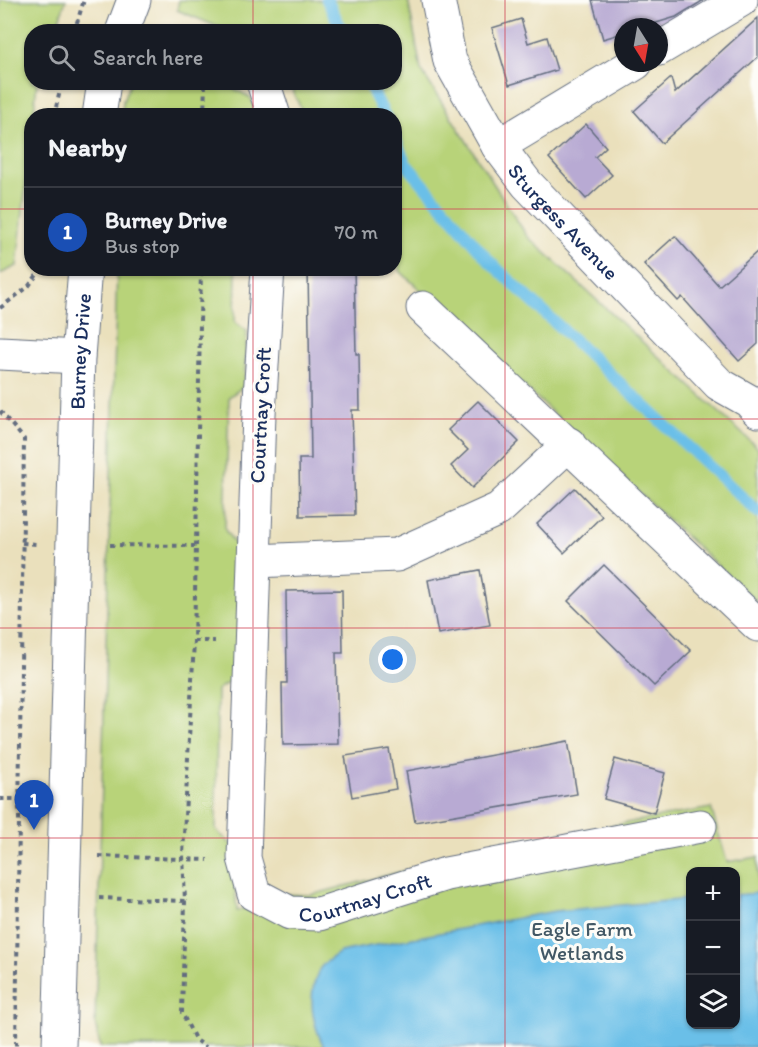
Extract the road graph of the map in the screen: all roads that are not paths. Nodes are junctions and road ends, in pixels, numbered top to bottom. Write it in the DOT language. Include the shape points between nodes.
graph roads {
  1 [pos="438,0"];
  2 [pos="741,0"];
  3 [pos="668,44"];
  4 [pos="621,72"];
  5 [pos="103,90"];
  6 [pos="266,90"];
  7 [pos="100,108"];
  8 [pos="271,108"];
  9 [pos="498,146"];
  10 [pos="84,276"];
  11 [pos="267,276"];
  12 [pos="423,308"];
  13 [pos="0,353"];
  14 [pos="78,357"];
  15 [pos="755,402"];
  16 [pos="569,444"];
  17 [pos="255,561"];
  18 [pos="758,625"];
  19 [pos="700,826"];
  20 [pos="59,1047"];
  1 -- 9 [label="street, Sturgess Avenue" via="450,61"];
  2 -- 3 [label="street"];
  4 -- 9 [label="street"];
  5 -- 7 [label="street"];
  6 -- 8 [label="street"];
  9 -- 15 [label="street, Sturgess Avenue" via="527,184 719,384"];
  10 -- 14 [label="street, Burney Drive"];
  11 -- 17 [label="street, Courtnay Croft" via="258,414"];
  12 -- 16 [label="street"];
  13 -- 14 [label="street"];
  14 -- 20 [label="street, Burney Drive"];
  16 -- 17 [label="street" via="500,509 397,555"];
  16 -- 18 [label="street"];
  17 -- 19 [label="street, Courtnay Croft" via="245,861 254,894 290,913 319,914 446,874"];
}
